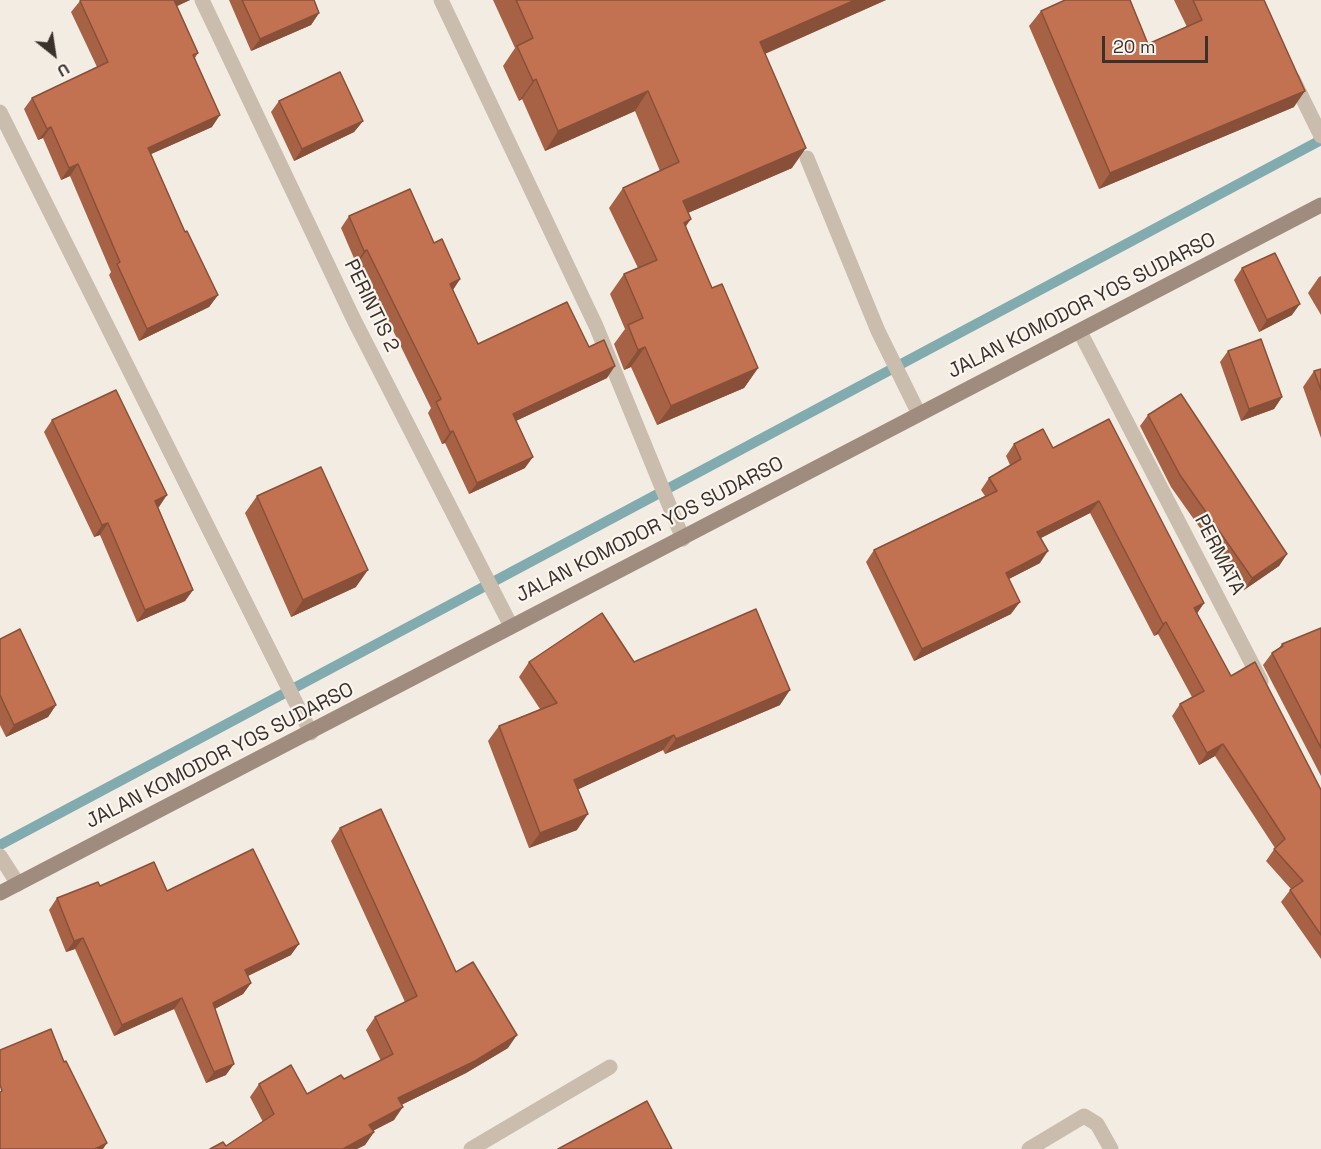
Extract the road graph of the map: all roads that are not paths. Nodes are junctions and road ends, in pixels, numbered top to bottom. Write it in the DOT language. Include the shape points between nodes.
graph roads {
  1 [pos="202,0"];
  2 [pos="441,0"];
  3 [pos="1288,70"];
  4 [pos="0,112"];
  5 [pos="1321,135"];
  6 [pos="807,158"];
  7 [pos="1321,205"];
  8 [pos="1080,332"];
  9 [pos="919,414"];
  10 [pos="683,539"];
  11 [pos="511,626"];
  12 [pos="1266,692"];
  13 [pos="310,733"];
  14 [pos="4,862"];
  15 [pos="18,884"];
  16 [pos="0,894"];
  17 [pos="610,1066"];
  18 [pos="471,1149"];
  19 [pos="1029,1149"];
  20 [pos="1111,1149"];
  1 -- 11 [label="street, PERINTIS 2" via="354,320"];
  2 -- 10 [label="street" via="596,326"];
  3 -- 5 [label="street"];
  4 -- 13 [label="street"];
  6 -- 9 [label="street" via="878,331"];
  7 -- 8 [label="street, JALAN KOMODOR YOS SUDARSO"];
  8 -- 9 [label="street, JALAN KOMODOR YOS SUDARSO"];
  8 -- 12 [label="street, PERMATA"];
  9 -- 10 [label="street, JALAN KOMODOR YOS SUDARSO"];
  10 -- 11 [label="street, JALAN KOMODOR YOS SUDARSO"];
  11 -- 13 [label="street, JALAN KOMODOR YOS SUDARSO"];
  13 -- 15 [label="street, JALAN KOMODOR YOS SUDARSO"];
  14 -- 15 [label="street"];
  15 -- 16 [label="street, JALAN KOMODOR YOS SUDARSO"];
  17 -- 18 [label="street"];
  19 -- 20 [label="street" via="1084,1116 1097,1124"];
}
